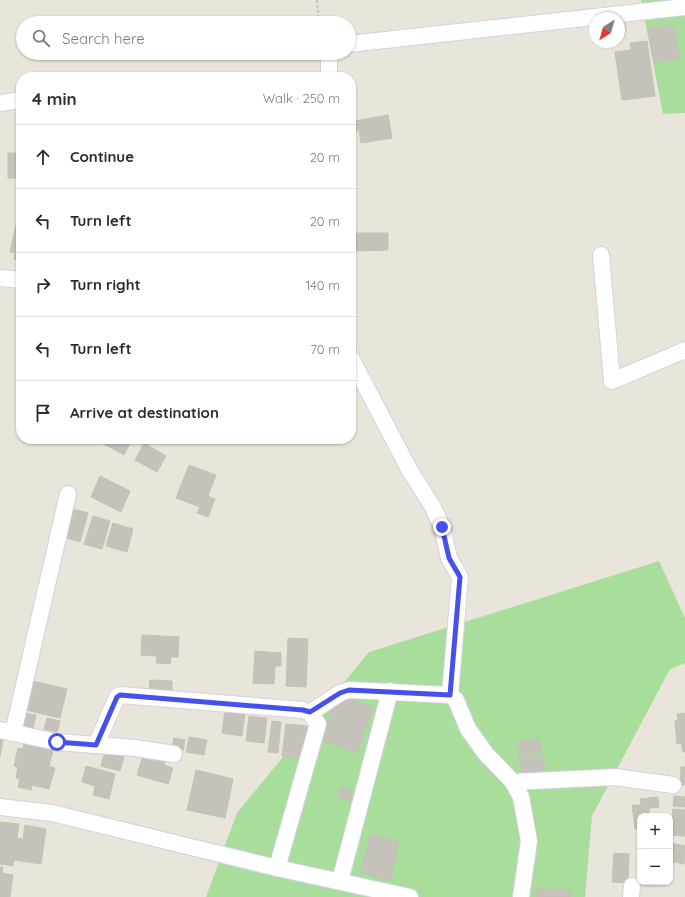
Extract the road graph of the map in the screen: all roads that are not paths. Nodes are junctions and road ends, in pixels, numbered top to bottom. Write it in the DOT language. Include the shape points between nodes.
graph roads {
  1 [pos="685,7"];
  2 [pos="356,43"];
  3 [pos="328,60"];
  4 [pos="329,72"];
  5 [pos="16,101"];
  6 [pos="0,103"];
  7 [pos="601,255"];
  8 [pos="0,278"];
  9 [pos="16,280"];
  10 [pos="685,350"];
  11 [pos="356,368"];
  12 [pos="68,494"];
  13 [pos="390,691"];
  14 [pos="450,695"];
  15 [pos="310,712"];
  16 [pos="7,732"];
  17 [pos="96,745"];
  18 [pos="174,754"];
  19 [pos="513,782"];
  20 [pos="673,785"];
  21 [pos="0,807"];
  22 [pos="277,868"];
  23 [pos="340,881"];
  24 [pos="410,897"];
  25 [pos="521,897"];
  1 -- 2 [label="street"];
  3 -- 4 [label="street"];
  5 -- 6 [label="street"];
  7 -- 10 [label="street" via="612,381"];
  8 -- 9 [label="street"];
  11 -- 14 [label="street" via="410,471 434,507 442,527 449,558 460,577"];
  12 -- 16 [label="street"];
  13 -- 14 [label="street"];
  13 -- 15 [label="street" via="349,690"];
  13 -- 23 [label="street"];
  14 -- 19 [label="street" via="456,700 468,729 486,754"];
  15 -- 17 [label="street" via="120,695"];
  15 -- 22 [label="street" via="318,724"];
  16 -- 17 [label="street" via="57,742"];
  17 -- 18 [label="street"];
  19 -- 20 [label="street" via="616,777"];
  19 -- 25 [label="street" via="521,797 529,841"];
  21 -- 22 [label="street" via="52,813"];
  22 -- 23 [label="street"];
  23 -- 24 [label="street"];
}
